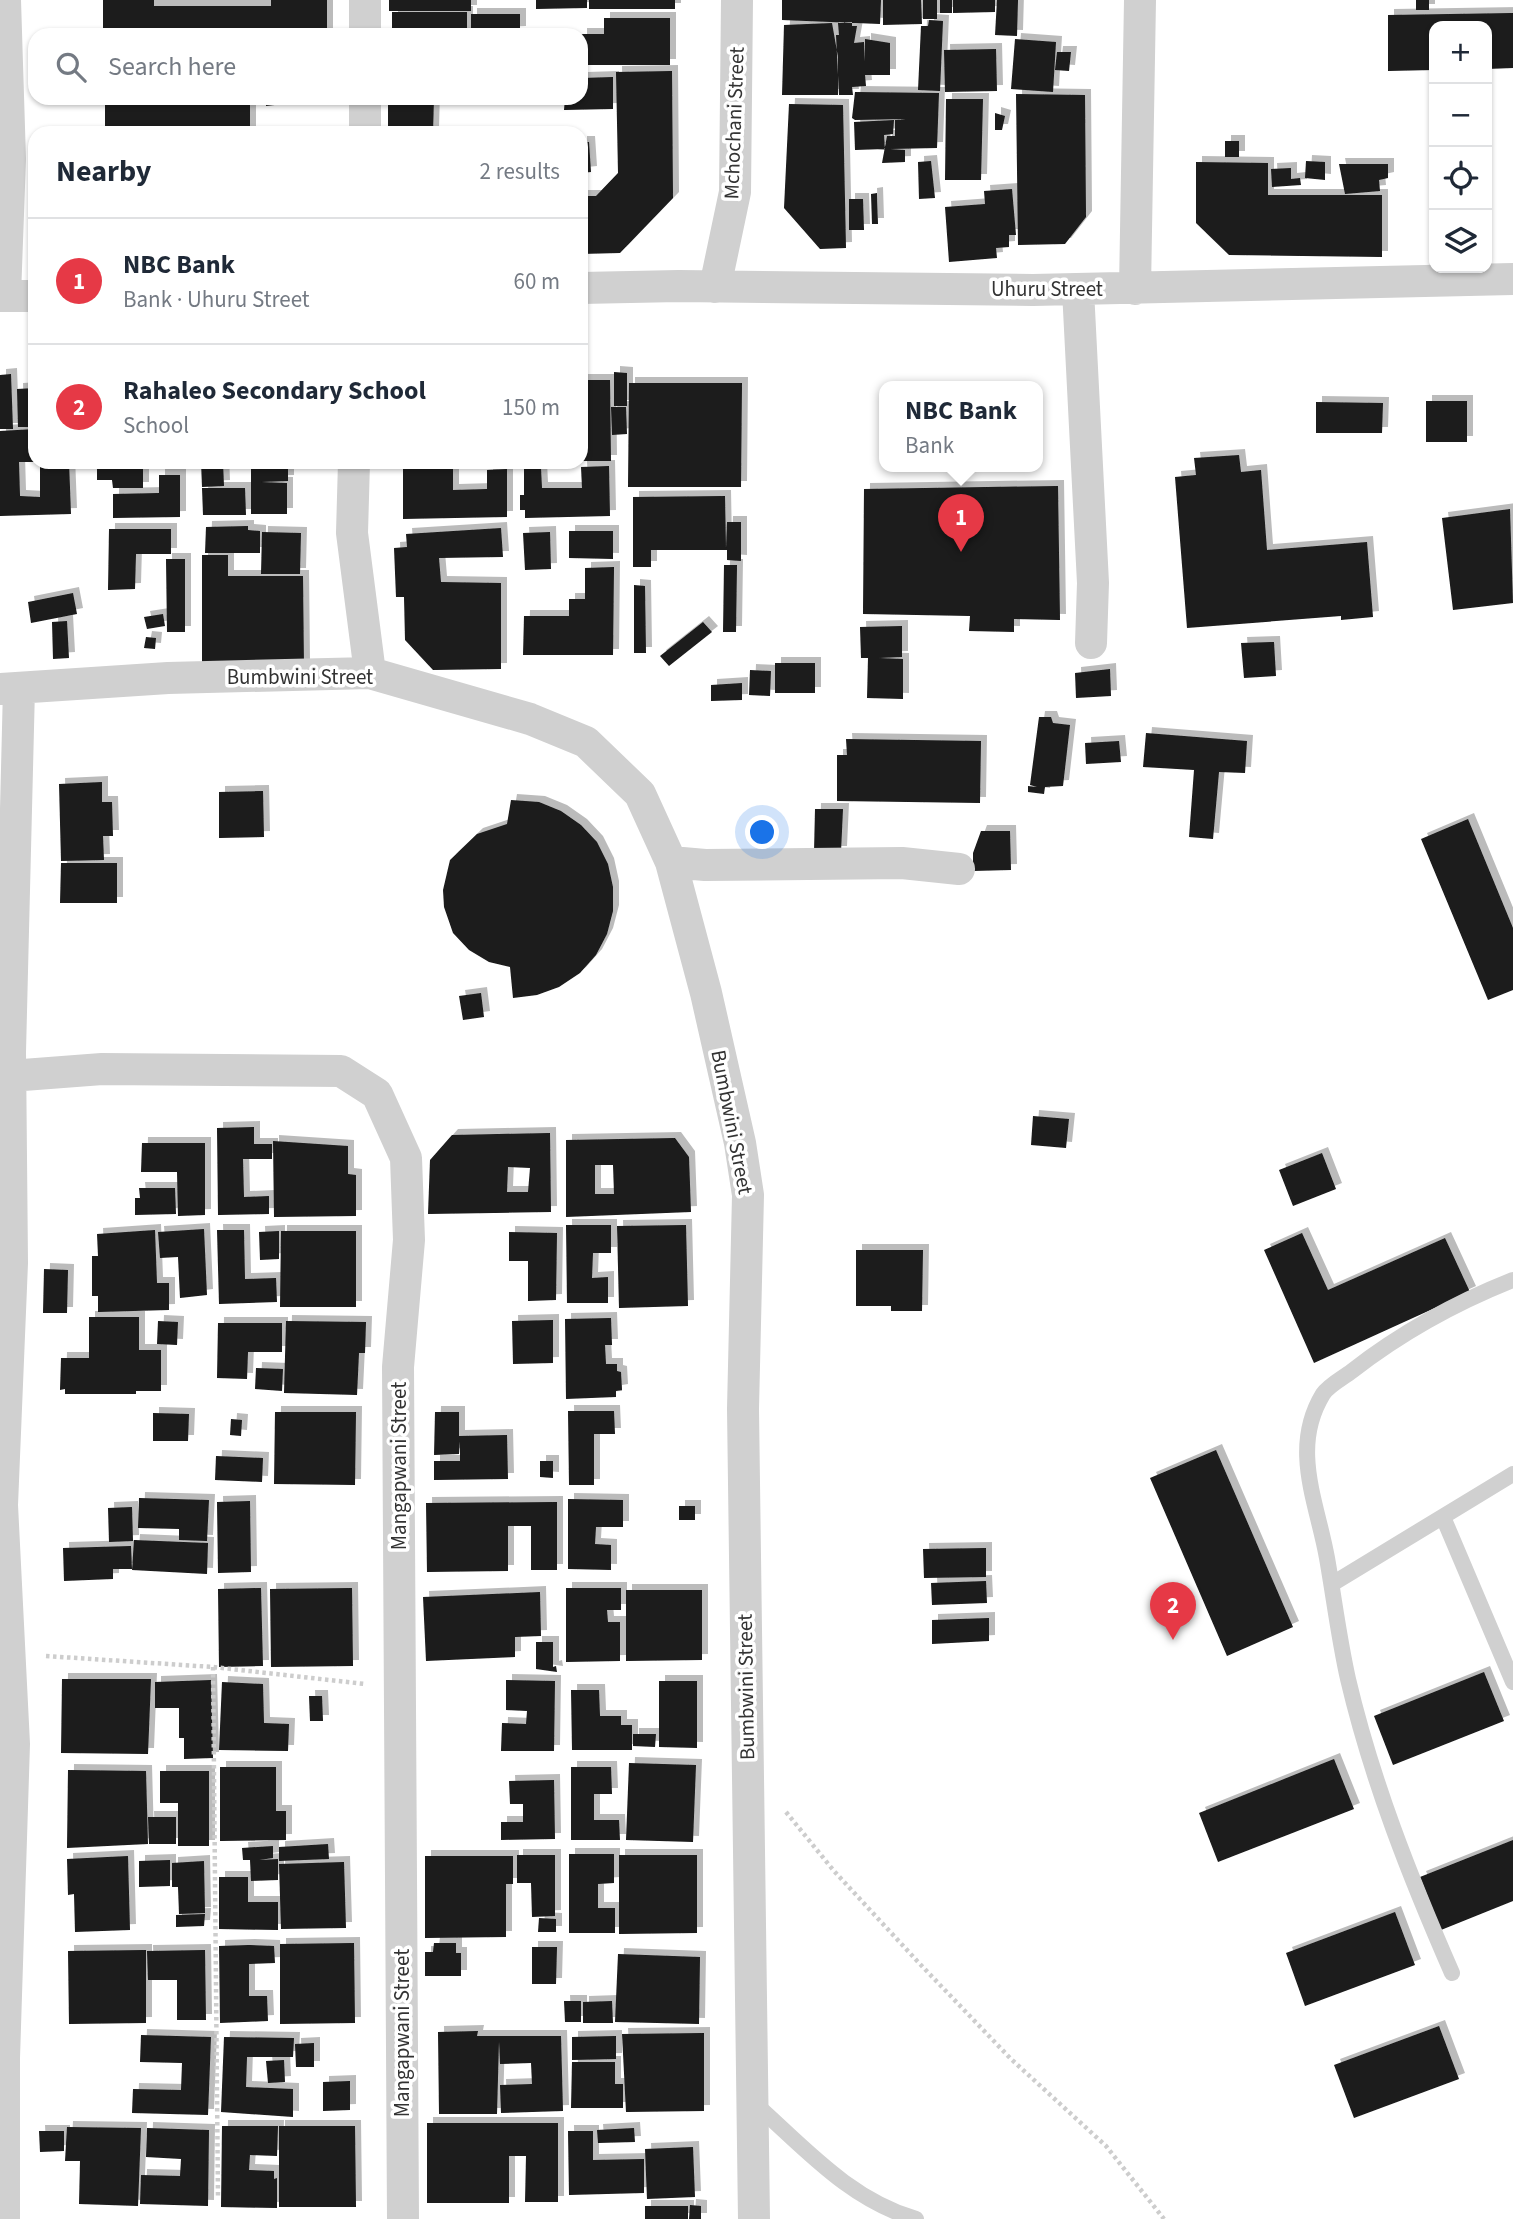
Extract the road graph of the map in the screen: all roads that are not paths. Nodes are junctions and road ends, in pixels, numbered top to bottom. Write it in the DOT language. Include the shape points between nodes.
graph roads {
  1 [pos="5,0"];
  2 [pos="365,0"];
  3 [pos="737,0"];
  4 [pos="1140,0"];
  5 [pos="365,28"];
  6 [pos="365,105"];
  7 [pos="365,126"];
  8 [pos="1513,279"];
  9 [pos="715,287"];
  10 [pos="588,288"];
  11 [pos="1135,289"];
  12 [pos="1078,290"];
  13 [pos="13,296"];
  14 [pos="354,469"];
  15 [pos="1091,643"];
  16 [pos="370,673"];
  17 [pos="9,689"];
  18 [pos="671,862"];
  19 [pos="959,869"];
  20 [pos="10,1076"];
  21 [pos="1513,1280"];
  22 [pos="1513,1474"];
  23 [pos="1443,1517"];
  24 [pos="1332,1584"];
  25 [pos="1513,1682"];
  26 [pos="1452,1973"];
  27 [pos="753,2102"];
  28 [pos="3,2213"];
  29 [pos="403,2219"];
  30 [pos="754,2219"];
  31 [pos="916,2219"];
  1 -- 13 [label="street"];
  2 -- 5 [label="street"];
  3 -- 9 [label="street, Mchochani Street" via="735,192"];
  4 -- 11 [label="street"];
  6 -- 7 [label="street"];
  8 -- 11 [label="street, Uhuru Street"];
  9 -- 10 [label="street, Uhuru Street"];
  9 -- 12 [label="street, Uhuru Street"];
  11 -- 12 [label="street, Uhuru Street"];
  12 -- 15 [label="street" via="1093,583"];
  14 -- 16 [label="street" via="352,533"];
  16 -- 17 [label="street, Bumbwini Street" via="168,678"];
  16 -- 18 [label="street, Bumbwini Street" via="530,719 586,742 640,794"];
  17 -- 20 [label="street"];
  18 -- 19 [label="street" via="902,863"];
  18 -- 27 [label="street, Bumbwini Street" via="706,993 748,1195 743,1409"];
  20 -- 28 [label="street" via="12,1263 2,1505 14,1744"];
  20 -- 29 [label="street, Mangapwani Street" via="102,1069 341,1071 377,1094 406,1158 409,1240 398,1367"];
  21 -- 24 [label="lane" via="1423,1323 1324,1392 1306,1436 1308,1484"];
  22 -- 23 [label="lane"];
  23 -- 24 [label="lane"];
  23 -- 25 [label="lane"];
  24 -- 26 [label="lane" via="1347,1677 1370,1761 1407,1870"];
  27 -- 30 [label="street, Bumbwini Street"];
  27 -- 31 [label="lane" via="833,2176 892,2212"];
}
